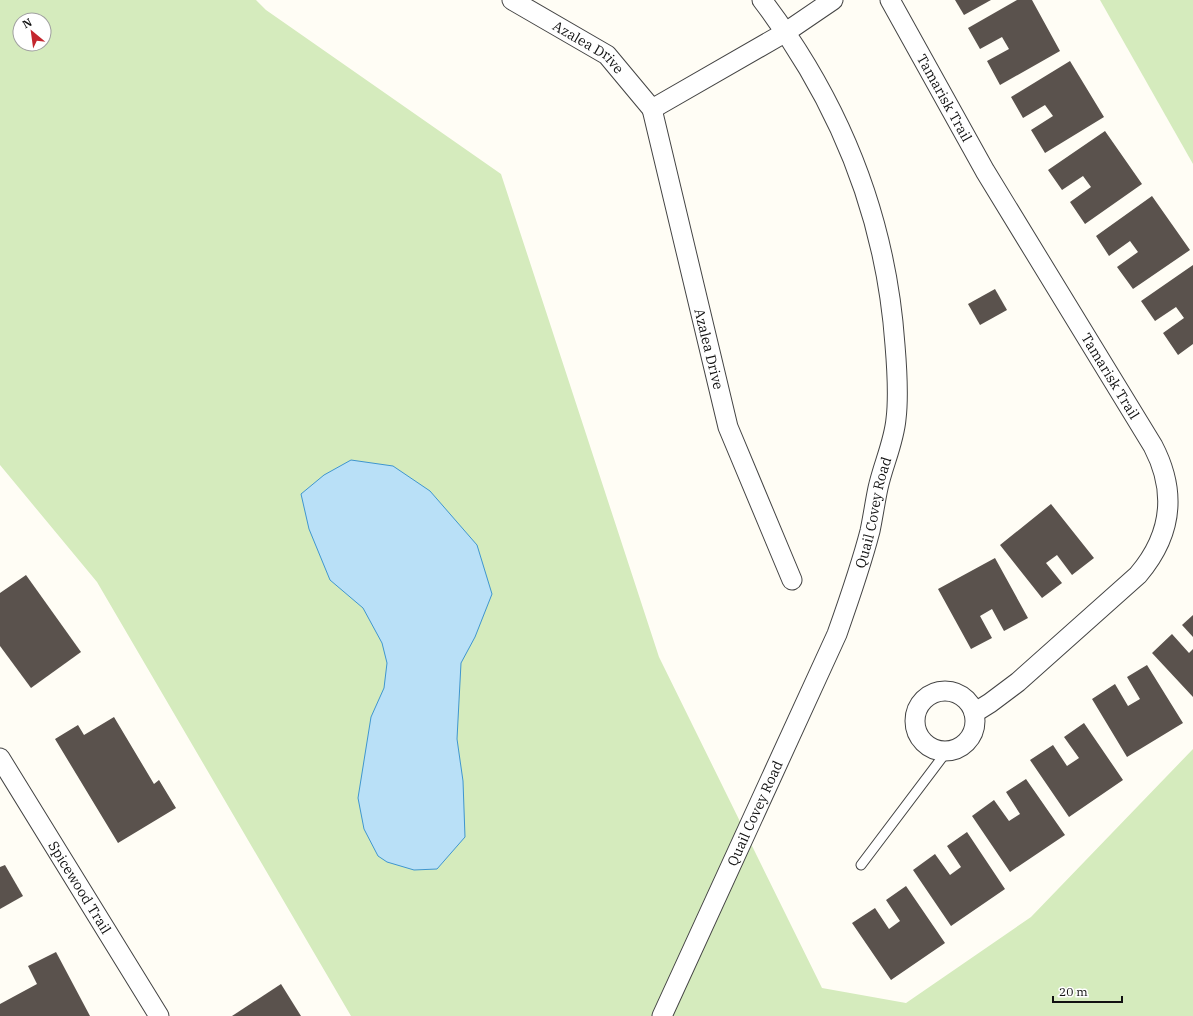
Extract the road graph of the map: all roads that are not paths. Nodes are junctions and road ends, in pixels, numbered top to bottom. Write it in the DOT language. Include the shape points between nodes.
graph roads {
  1 [pos="512,0"];
  2 [pos="762,0"];
  3 [pos="833,0"];
  4 [pos="890,0"];
  5 [pos="786,32"];
  6 [pos="652,109"];
  7 [pos="792,580"];
  8 [pos="974,713"];
  9 [pos="947,751"];
  10 [pos="0,758"];
  11 [pos="861,865"];
  12 [pos="159,1016"];
  13 [pos="662,1016"];
  1 -- 6 [label="street, Azalea Drive" via="607,55"];
  2 -- 5 [label="street, Quail Covey Road"];
  3 -- 5 [label="street"];
  4 -- 8 [label="street, Tamarisk Trail" via="985,171 1153,446 1164,471 1168,494 1165,530 1150,561 1138,575 1018,682"];
  5 -- 6 [label="street"];
  5 -- 13 [label="street, Quail Covey Road" via="832,111 848,144 870,205 886,269 893,312 897,377 896,420 878,488 870,531 852,594 837,634"];
  6 -- 7 [label="street, Azalea Drive" via="728,427"];
  8 -- 9 [label="street" via="975,723 966,742"];
  8 -- 9 [label="street" via="970,703 962,696 942,691 932,694 918,708 915,718 920,738 927,746"];
  9 -- 11 [label="lane"];
  10 -- 12 [label="street, Spicewood Trail"];
}
